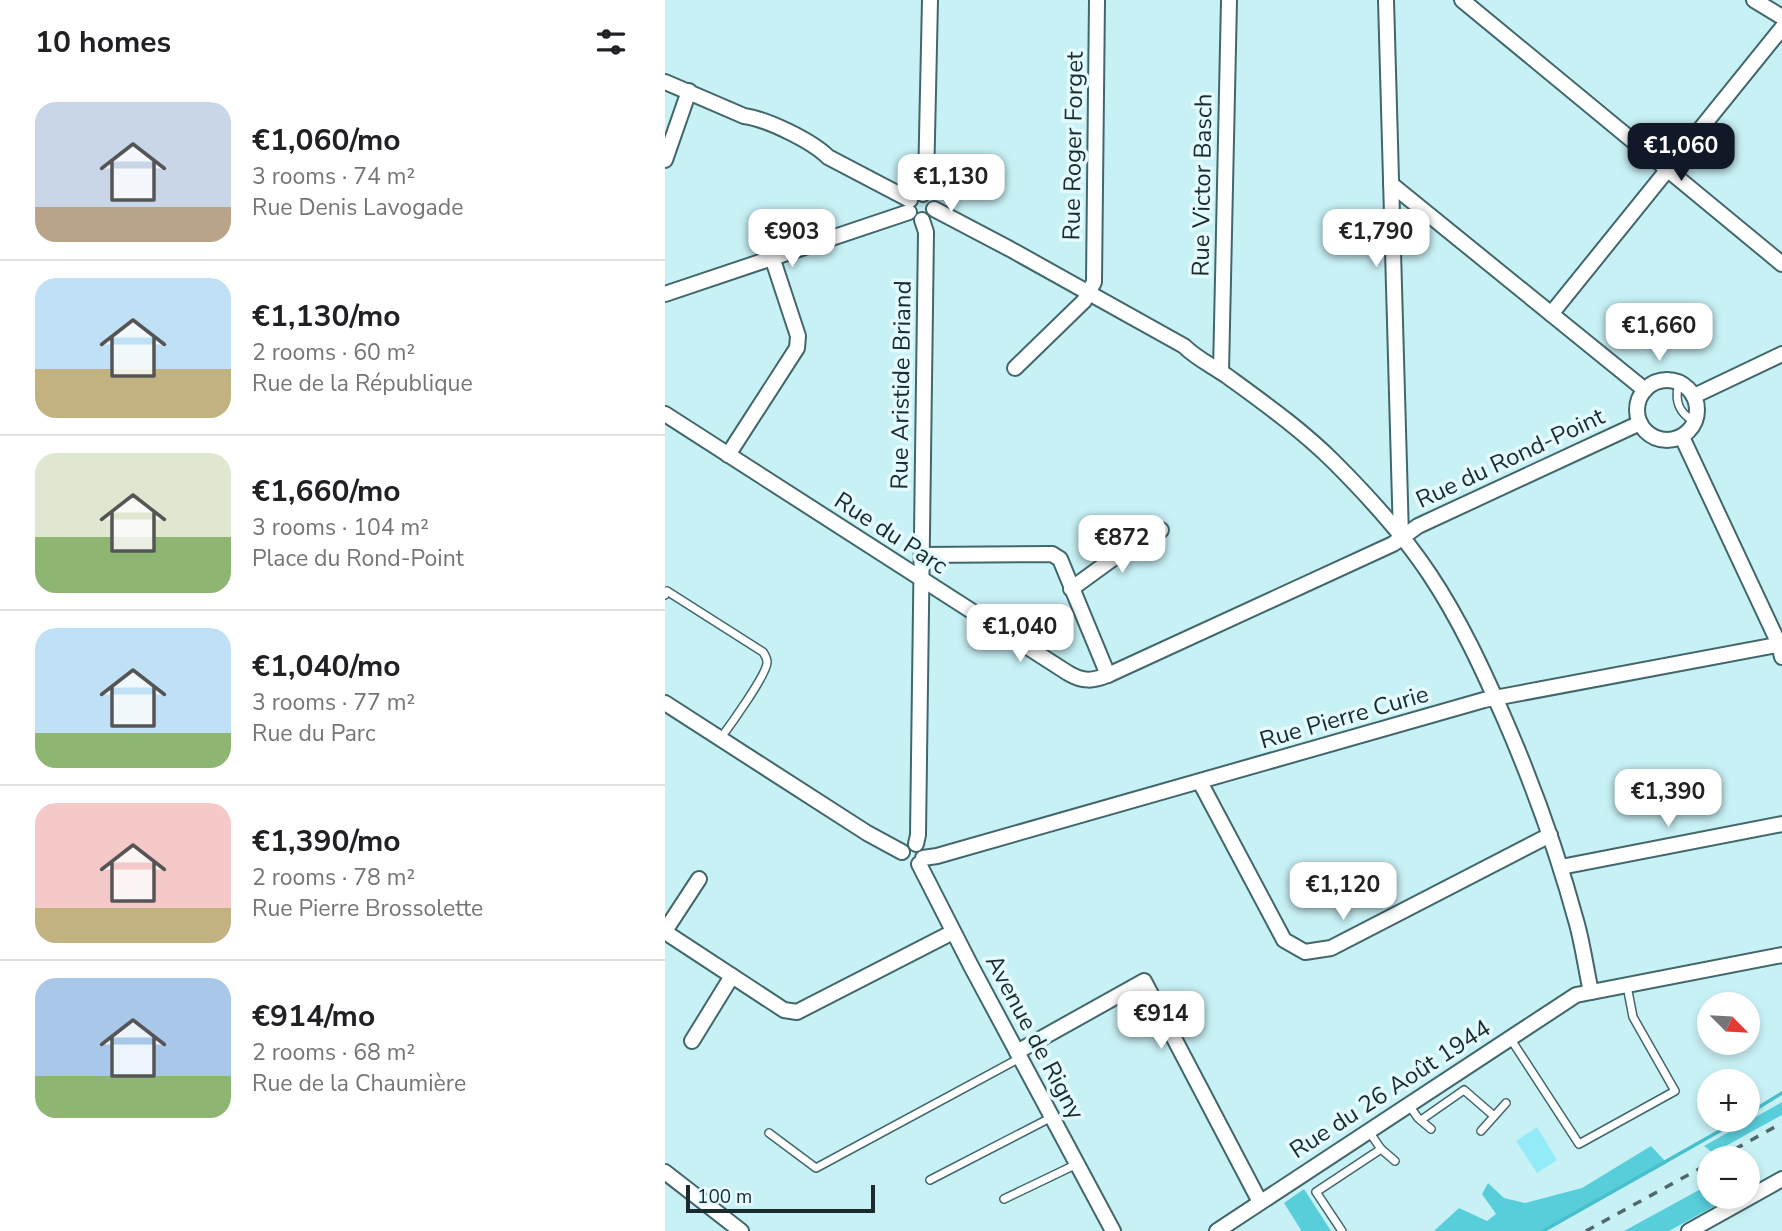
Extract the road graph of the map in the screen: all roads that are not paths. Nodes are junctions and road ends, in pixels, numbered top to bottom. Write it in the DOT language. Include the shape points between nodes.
graph roads {
  1 [pos="930,0"];
  2 [pos="1097,0"];
  3 [pos="1229,0"];
  4 [pos="1386,0"];
  5 [pos="1462,0"];
  6 [pos="1754,0"];
  7 [pos="1782,17"];
  8 [pos="1782,28"];
  9 [pos="665,82"];
  10 [pos="689,91"];
  11 [pos="665,160"];
  12 [pos="1669,170"];
  13 [pos="1391,184"];
  14 [pos="916,206"];
  15 [pos="772,257"];
  16 [pos="1782,264"];
  17 [pos="1090,292"];
  18 [pos="665,294"];
  19 [pos="1551,314"];
  20 [pos="1782,354"];
  21 [pos="1015,368"];
  22 [pos="1221,372"];
  23 [pos="1678,387"];
  24 [pos="1645,390"];
  25 [pos="1694,396"];
  26 [pos="665,414"];
  27 [pos="1692,420"];
  28 [pos="1640,423"];
  29 [pos="1682,437"];
  30 [pos="728,455"];
  31 [pos="1161,530"];
  32 [pos="1401,537"];
  33 [pos="922,555"];
  34 [pos="922,580"];
  35 [pos="1071,589"];
  36 [pos="665,595"];
  37 [pos="1781,648"];
  38 [pos="1108,675"];
  39 [pos="1495,698"];
  40 [pos="665,703"];
  41 [pos="720,739"];
  42 [pos="1200,782"];
  43 [pos="1782,824"];
  44 [pos="1550,835"];
  45 [pos="916,844"];
  46 [pos="902,852"];
  47 [pos="921,861"];
  48 [pos="1560,867"];
  49 [pos="699,879"];
  50 [pos="665,932"];
  51 [pos="953,932"];
  52 [pos="1782,955"];
  53 [pos="733,976"];
  54 [pos="1627,986"];
  55 [pos="1591,992"];
  56 [pos="1510,1038"];
  57 [pos="692,1041"];
  58 [pos="1019,1055"];
  59 [pos="1506,1103"];
  60 [pos="1408,1105"];
  61 [pos="1494,1116"];
  62 [pos="1052,1117"];
  63 [pos="1421,1120"];
  64 [pos="1431,1129"];
  65 [pos="1368,1130"];
  66 [pos="1481,1132"];
  67 [pos="769,1133"];
  68 [pos="1381,1149"];
  69 [pos="1395,1161"];
  70 [pos="1077,1164"];
  71 [pos="665,1171"];
  72 [pos="1782,1179"];
  73 [pos="930,1180"];
  74 [pos="1004,1199"];
  75 [pos="1259,1202"];
  76 [pos="741,1231"];
  77 [pos="1113,1231"];
  78 [pos="1217,1231"];
  79 [pos="1342,1231"];
  80 [pos="1689,1231"];
  1 -- 14 [label="street, Rue Aristide Briand" via="926,183"];
  2 -- 17 [label="street, Rue Roger Forget" via="1094,282"];
  3 -- 22 [label="street, Rue Victor Basch"];
  4 -- 13 [label="street"];
  5 -- 12 [label="street"];
  6 -- 7 [label="street"];
  8 -- 12 [label="street"];
  9 -- 10 [label="street"];
  10 -- 11 [label="street"];
  10 -- 14 [label="street" via="744,116 757,117"];
  12 -- 16 [label="street"];
  12 -- 19 [label="street"];
  13 -- 19 [label="street"];
  13 -- 32 [label="street"];
  14 -- 15 [label="street"];
  14 -- 17 [label="street" via="932,199 934,209"];
  14 -- 33 [label="street, Rue Aristide Briand" via="926,232"];
  15 -- 18 [label="street"];
  15 -- 30 [label="street" via="798,336 797,348"];
  17 -- 21 [label="street"];
  17 -- 22 [label="street" via="1153,326"];
  19 -- 24 [label="street"];
  20 -- 25 [label="street"];
  22 -- 32 [label="street" via="1314,443"];
  23 -- 27 [label="lane" via="1679,410"];
  24 -- 25 [label="street" via="1661,380 1671,380"];
  24 -- 28 [label="street" via="1637,406"];
  25 -- 29 [label="street" via="1695,424"];
  26 -- 30 [label="street, Rue du Parc"];
  28 -- 29 [label="street" via="1653,437"];
  28 -- 32 [label="street, Rue du Rond-Point"];
  29 -- 37 [label="street"];
  30 -- 34 [label="street, Rue du Parc"];
  31 -- 35 [label="street" via="1144,536"];
  32 -- 38 [label="street, Rue du Parc"];
  32 -- 39 [label="street" via="1457,620"];
  33 -- 34 [label="street, Rue Aristide Briand"];
  33 -- 35 [label="street" via="1052,554 1060,559"];
  34 -- 38 [label="street, Rue du Parc" via="1075,677 1090,680"];
  34 -- 45 [label="street, Rue Aristide Briand"];
  35 -- 38 [label="street"];
  36 -- 41 [label="lane" via="667,592 763,652 767,659 761,677"];
  37 -- 39 [label="street, Rue Pierre Curie"];
  39 -- 42 [label="street, Rue Pierre Curie"];
  39 -- 44 [label="street"];
  40 -- 41 [label="street"];
  41 -- 46 [label="street"];
  42 -- 44 [label="street" via="1284,940 1305,952 1331,948"];
  42 -- 47 [label="street, Rue Pierre Curie"];
  43 -- 48 [label="street"];
  44 -- 48 [label="street"];
  45 -- 46 [label="street" via="907,845"];
  45 -- 47 [label="street" via="923,849"];
  46 -- 47 [label="street" via="910,866"];
  47 -- 51 [label="street, Avenue de Rigny"];
  48 -- 55 [label="street"];
  49 -- 50 [label="street"];
  50 -- 53 [label="street"];
  51 -- 53 [label="street" via="796,1012 784,1010"];
  51 -- 58 [label="street, Avenue de Rigny"];
  52 -- 54 [label="street, Rue du 26 Août 1944"];
  53 -- 57 [label="street"];
  54 -- 55 [label="street, Rue du 26 Août 1944"];
  54 -- 56 [label="lane" via="1633,1017 1675,1091 1579,1144"];
  55 -- 56 [label="street, Rue du 26 Août 1944" via="1576,995"];
  56 -- 60 [label="street, Rue du 26 Août 1944"];
  58 -- 62 [label="street, Avenue de Rigny"];
  58 -- 67 [label="lane" via="816,1168"];
  58 -- 75 [label="street" via="1144,981"];
  59 -- 61 [label="lane"];
  60 -- 63 [label="lane"];
  60 -- 65 [label="street, Rue du 26 Août 1944"];
  61 -- 63 [label="lane" via="1464,1090"];
  61 -- 66 [label="lane"];
  62 -- 70 [label="street, Avenue de Rigny"];
  62 -- 73 [label="lane"];
  63 -- 64 [label="lane"];
  65 -- 68 [label="lane"];
  65 -- 75 [label="street, Rue du 26 Août 1944"];
  68 -- 69 [label="lane"];
  68 -- 79 [label="lane" via="1316,1192"];
  70 -- 74 [label="lane"];
  70 -- 77 [label="street, Avenue de Rigny"];
  71 -- 76 [label="street"];
  72 -- 80 [label="street"];
  75 -- 78 [label="street, Rue du 26 Août 1944"];
}
